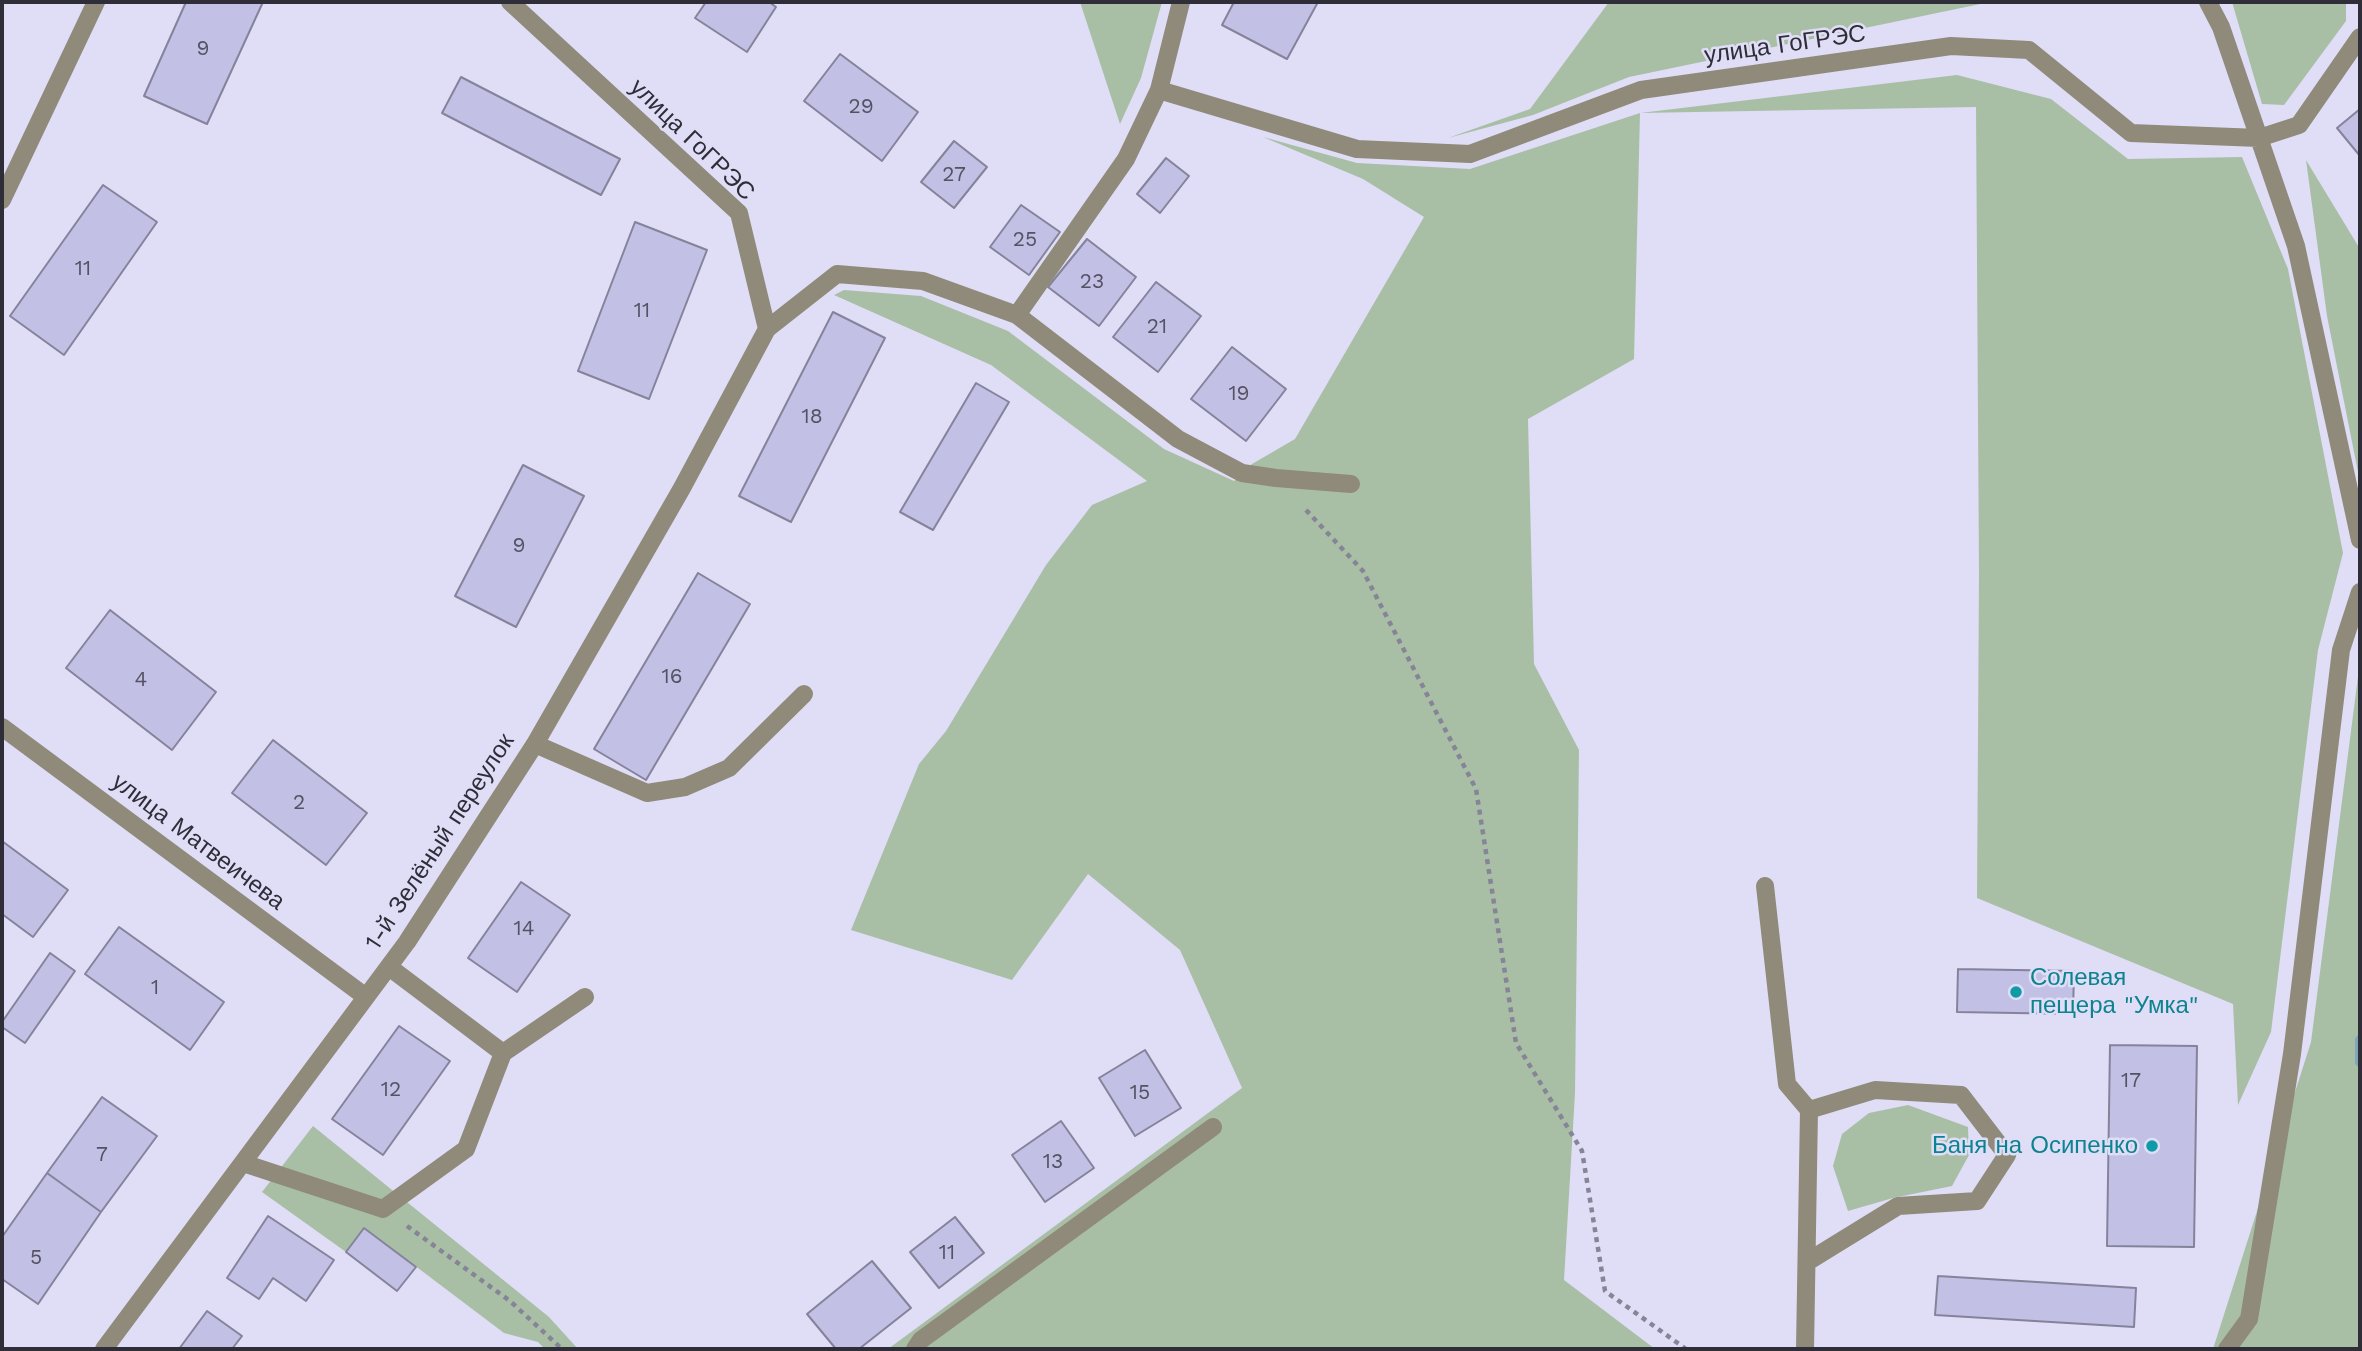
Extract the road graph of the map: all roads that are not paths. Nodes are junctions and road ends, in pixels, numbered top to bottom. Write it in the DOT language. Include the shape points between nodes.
graph roads {
  1 [pos="96,2"];
  2 [pos="510,2"];
  3 [pos="1181,2"];
  4 [pos="2208,2"];
  5 [pos="2360,37"];
  6 [pos="1159,90"];
  7 [pos="2259,138"];
  8 [pos="2,200"];
  9 [pos="1017,315"];
  10 [pos="767,330"];
  11 [pos="1351,484"];
  12 [pos="2360,540"];
  13 [pos="2360,592"];
  14 [pos="804,694"];
  15 [pos="2,727"];
  16 [pos="535,744"];
  17 [pos="1765,887"];
  18 [pos="389,967"];
  19 [pos="366,997"];
  20 [pos="584,997"];
  21 [pos="503,1053"];
  22 [pos="1810,1110"];
  23 [pos="1213,1127"];
  24 [pos="243,1163"];
  25 [pos="1807,1262"];
  26 [pos="104,1349"];
  27 [pos="915,1349"];
  28 [pos="1805,1349"];
  29 [pos="2227,1349"];
  1 -- 8 [label="street"];
  2 -- 10 [label="street, улица ГоГРЭС" via="739,213"];
  3 -- 6 [label="street"];
  4 -- 7 [label="street"];
  5 -- 7 [label="street, улица ГоГРЭС" via="2299,125"];
  6 -- 7 [label="street, улица ГоГРЭС" via="1357,149 1470,155 1641,90 1951,46 2029,50 2131,134"];
  6 -- 9 [label="street" via="1126,159"];
  7 -- 12 [label="street" via="2296,246"];
  9 -- 10 [label="street" via="923,281 837,274"];
  9 -- 11 [label="street" via="1178,439 1242,473"];
  10 -- 16 [label="street, 1-й Зелёный переулок"];
  13 -- 29 [label="street" via="2341,650 2292,1054 2249,1319"];
  14 -- 16 [label="street" via="729,768 685,787 647,793"];
  15 -- 19 [label="street, улица Матвеичева"];
  16 -- 18 [label="street, 1-й Зелёный переулок"];
  17 -- 22 [label="street" via="1787,1084"];
  18 -- 19 [label="street, 1-й Зелёный переулок"];
  18 -- 21 [label="street"];
  19 -- 24 [label="street, 1-й Зелёный переулок"];
  20 -- 21 [label="street"];
  21 -- 24 [label="street" via="466,1149 383,1209"];
  22 -- 25 [label="street"];
  22 -- 25 [label="street" via="1875,1090 1961,1095 2007,1155 1977,1201 1898,1206"];
  23 -- 27 [label="street" via="921,1340"];
  24 -- 26 [label="street, 1-й Зелёный переулок"];
  25 -- 28 [label="street"];
}
